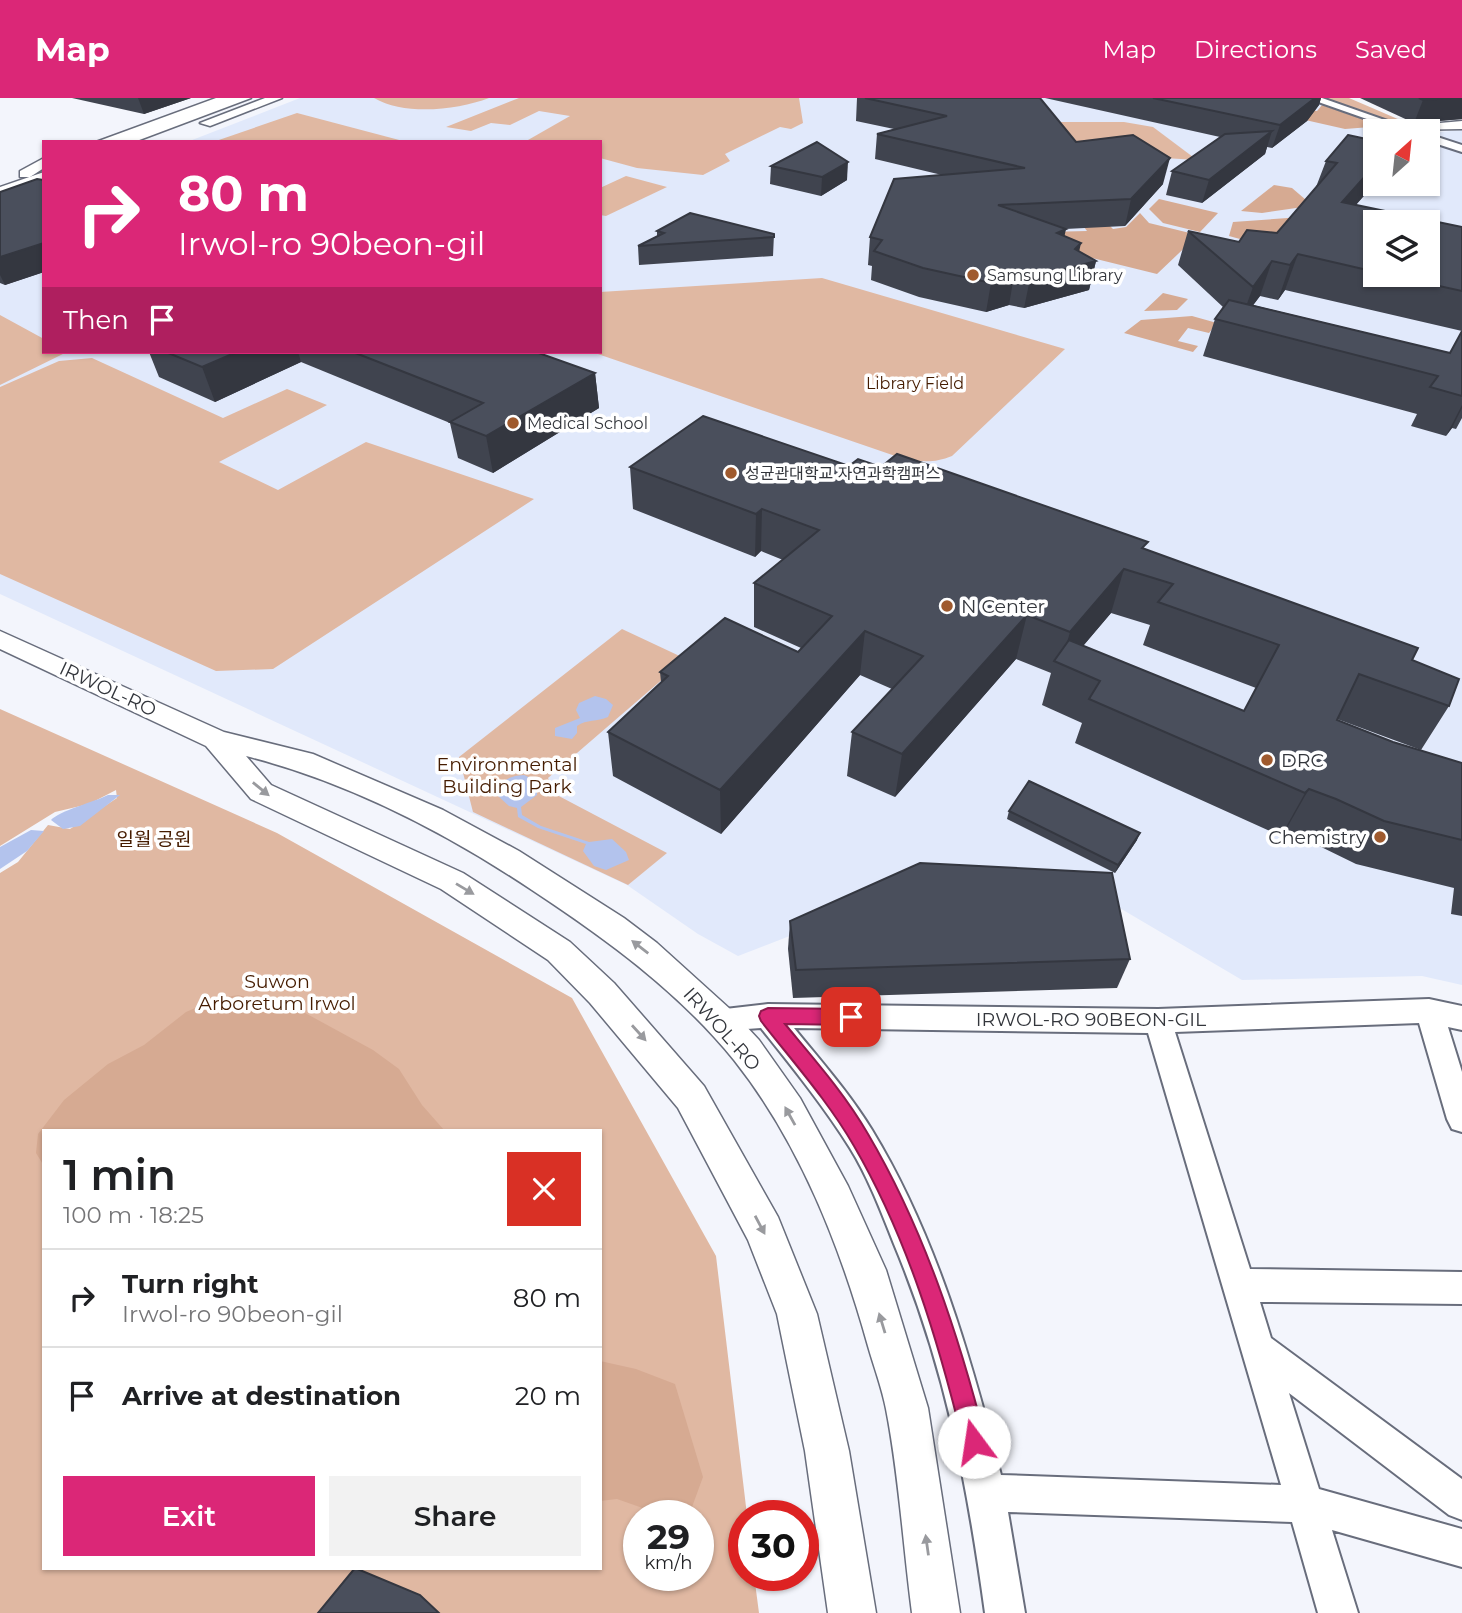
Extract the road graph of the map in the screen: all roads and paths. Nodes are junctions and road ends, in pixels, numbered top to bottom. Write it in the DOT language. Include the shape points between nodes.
graph roads {
  1 [pos="228,98"];
  2 [pos="244,98"];
  3 [pos="260,98"];
  4 [pos="276,98"];
  5 [pos="1312,98"];
  6 [pos="1374,119"];
  7 [pos="1462,125"];
  8 [pos="1440,127"];
  9 [pos="108,140"];
  10 [pos="125,140"];
  11 [pos="142,140"];
  12 [pos="159,140"];
  13 [pos="1440,141"];
  14 [pos="1462,149"];
  15 [pos="40,173"];
  16 [pos="0,183"];
  17 [pos="0,193"];
  18 [pos="0,639"];
  19 [pos="216,739"];
  20 [pos="1429,1011"];
  21 [pos="768,1016"];
  22 [pos="1462,1018"];
  23 [pos="718,1020"];
  24 [pos="1158,1021"];
  25 [pos="1462,1119"];
  26 [pos="1238,1285"];
  27 [pos="1462,1288"];
  28 [pos="1258,1349"];
  29 [pos="987,1493"];
  30 [pos="1462,1502"];
  31 [pos="1305,1504"];
  32 [pos="1462,1548"];
  33 [pos="852,1613"];
  34 [pos="936,1613"];
  35 [pos="1005,1613"];
  36 [pos="1338,1613"];
  1 -- 9 [label="street"];
  2 -- 10 [label="main road"];
  3 -- 11 [label="main road"];
  4 -- 12 [label="street"];
  5 -- 6 [label="street"];
  7 -- 8 [label="street"];
  13 -- 14 [label="street"];
  15 -- 16 [label="main road"];
  15 -- 17 [label="main road"];
  18 -- 19 [label="street, IRWOL-RO"];
  23 -- 19 [label="street, IRWOL-RO, one-way" via="613,927 476,841 315,765"];
  19 -- 33 [label="street, IRWOL-RO, one-way" via="261,792 452,881 559,951 611,1003 691,1097 764,1230 797,1314 827,1451"];
  20 -- 22 [label="street, IRWOL-RO 90BEON-GIL"];
  20 -- 24 [label="street, IRWOL-RO 90BEON-GIL"];
  20 -- 25 [label="street"];
  21 -- 23 [label="street, IRWOL-RO 90BEON-GIL"];
  21 -- 24 [label="street, IRWOL-RO 90BEON-GIL"];
  21 -- 29 [label="street" via="861,1139 884,1184 956,1365"];
  34 -- 23 [label="street, IRWOL-RO, one-way" via="907,1408 866,1270 788,1109 747,1051"];
  24 -- 26 [label="street"];
  26 -- 27 [label="street"];
  26 -- 28 [label="street"];
  28 -- 30 [label="street"];
  28 -- 31 [label="street"];
  29 -- 31 [label="street"];
  29 -- 35 [label="street"];
  31 -- 32 [label="street"];
  31 -- 36 [label="street"];
}
